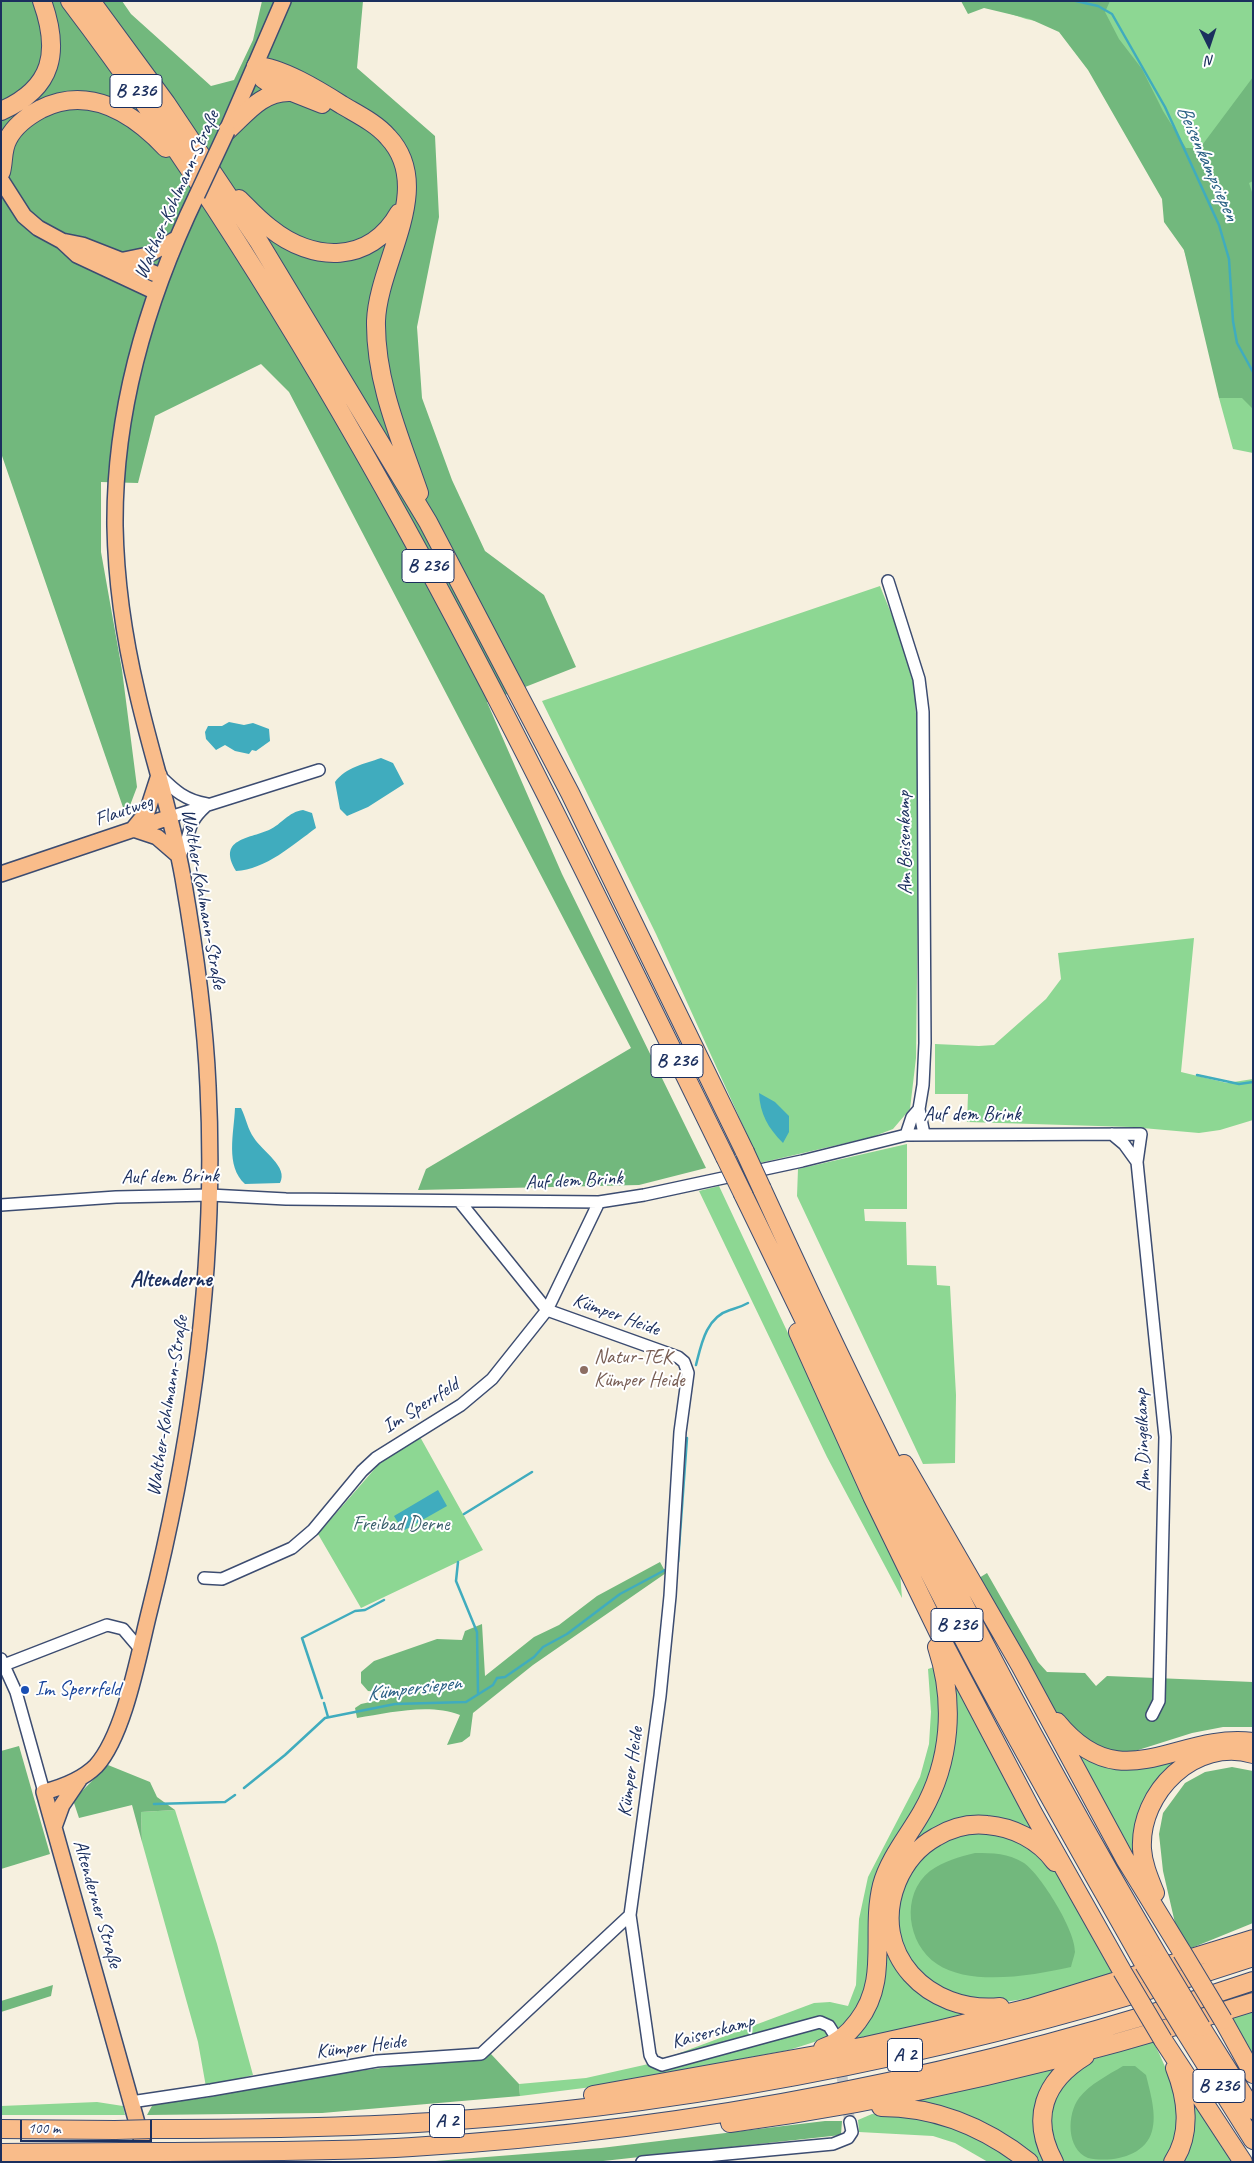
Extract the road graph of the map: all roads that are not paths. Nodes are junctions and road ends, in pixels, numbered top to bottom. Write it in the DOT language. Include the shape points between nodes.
graph roads {
  1 [pos="42,1"];
  2 [pos="70,1"];
  3 [pos="91,1"];
  4 [pos="283,1"];
  5 [pos="256,66"];
  6 [pos="289,92"];
  7 [pos="1,111"];
  8 [pos="24,118"];
  9 [pos="369,122"];
  10 [pos="232,125"];
  11 [pos="1,129"];
  12 [pos="1,172"];
  13 [pos="214,174"];
  14 [pos="1,180"];
  15 [pos="199,183"];
  16 [pos="406,202"];
  17 [pos="178,234"];
  18 [pos="62,241"];
  19 [pos="124,260"];
  20 [pos="162,276"];
  21 [pos="156,292"];
  22 [pos="428,522"];
  23 [pos="888,581"];
  24 [pos="319,770"];
  25 [pos="159,776"];
  26 [pos="209,804"];
  27 [pos="170,817"];
  28 [pos="133,829"];
  29 [pos="179,856"];
  30 [pos="1,874"];
  31 [pos="919,1109"];
  32 [pos="924,1134"];
  33 [pos="1112,1134"];
  34 [pos="1141,1134"];
  35 [pos="906,1135"];
  36 [pos="1137,1162"];
  37 [pos="210,1195"];
  38 [pos="460,1202"];
  39 [pos="599,1202"];
  40 [pos="1,1205"];
  41 [pos="784,1279"];
  42 [pos="547,1310"];
  43 [pos="868,1413"];
  44 [pos="204,1578"];
  45 [pos="916,1587"];
  46 [pos="140,1649"];
  47 [pos="3,1662"];
  48 [pos="1020,1665"];
  49 [pos="1152,1715"];
  50 [pos="1253,1742"];
  51 [pos="1253,1754"];
  52 [pos="80,1778"];
  53 [pos="44,1792"];
  54 [pos="54,1826"];
  55 [pos="630,1916"];
  56 [pos="1096,1925"];
  57 [pos="1253,1937"];
  58 [pos="1178,1944"];
  59 [pos="1253,1957"];
  60 [pos="1152,1961"];
  61 [pos="1253,1981"];
  62 [pos="1136,1994"];
  63 [pos="1043,2002"];
  64 [pos="1253,2002"];
  65 [pos="1223,2020"];
  66 [pos="1193,2030"];
  67 [pos="834,2034"];
  68 [pos="1130,2040"];
  69 [pos="1164,2040"];
  70 [pos="778,2060"];
  71 [pos="1253,2063"];
  72 [pos="1253,2074"];
  73 [pos="131,2102"];
  74 [pos="836,2107"];
  75 [pos="1253,2110"];
  76 [pos="548,2112"];
  77 [pos="850,2122"];
  78 [pos="611,2128"];
  79 [pos="1,2129"];
  80 [pos="1253,2140"];
  81 [pos="1,2152"];
  82 [pos="154,2157"];
  83 [pos="642,2162"];
  84 [pos="1028,2162"];
  85 [pos="1054,2162"];
  86 [pos="1173,2162"];
  87 [pos="1243,2162"];
  1 -- 7 [label="highway" via="51,26 53,45 49,61 32,92"];
  2 -- 15 [label="highway, B 236"];
  3 -- 13 [label="highway, B 236"];
  4 -- 5 [label="main road, Walther-Kohlmann-Straße"];
  5 -- 6 [label="highway" via="263,79"];
  5 -- 9 [label="highway" via="268,66 279,71"];
  5 -- 10 [label="main road, Walther-Kohlmann-Straße"];
  6 -- 9 [label="highway"];
  6 -- 10 [label="highway" via="262,98"];
  8 -- 11 [label="highway"];
  8 -- 12 [label="highway" via="7,139"];
  8 -- 15 [label="highway" via="66,100 95,101 112,107 154,135"];
  9 -- 16 [label="highway" via="389,138 401,154 406,173"];
  10 -- 17 [label="main road, Walther-Kohlmann-Straße, bridge"];
  13 -- 16 [label="highway" via="270,229 297,246 321,253 348,252 374,242 394,222"];
  13 -- 22 [label="highway, B 236" via="331,359"];
  14 -- 18 [label="main road" via="24,216"];
  15 -- 41 [label="highway, B 236, bridge" via="297,339 417,546 526,754"];
  16 -- 22 [label="highway" via="402,224 383,278 376,321 390,409"];
  17 -- 19 [label="main road" via="148,254"];
  17 -- 20 [label="main road, Walther-Kohlmann-Straße"];
  18 -- 19 [label="main road"];
  18 -- 21 [label="main road" via="77,255"];
  19 -- 20 [label="main road"];
  20 -- 21 [label="main road, Walther-Kohlmann-Straße"];
  21 -- 25 [label="main road, Walther-Kohlmann-Straße" via="133,365 124,414 115,519 119,594 126,638"];
  22 -- 43 [label="highway, B 236, bridge" via="570,793"];
  23 -- 31 [label="street, Am Beisenkamp" via="919,679 923,712 925,1043"];
  24 -- 26 [label="street, Flautweg"];
  25 -- 26 [label="street" via="182,797"];
  25 -- 27 [label="main road, Walther-Kohlmann-Straße"];
  25 -- 28 [label="main road" via="147,812"];
  26 -- 27 [label="street, Flautweg"];
  26 -- 29 [label="street" via="195,816"];
  27 -- 28 [label="main road, Flautweg"];
  27 -- 29 [label="main road, Walther-Kohlmann-Straße"];
  28 -- 29 [label="main road" via="158,837"];
  28 -- 30 [label="main road, Flautweg"];
  29 -- 37 [label="main road, Walther-Kohlmann-Straße" via="194,944 204,1035 209,1100"];
  31 -- 32 [label="street, Am Beisenkamp"];
  31 -- 35 [label="street, Am Beisenkamp" via="912,1117"];
  32 -- 33 [label="street, Auf dem Brink"];
  32 -- 35 [label="street, Auf dem Brink"];
  33 -- 34 [label="street, Auf dem Brink"];
  33 -- 36 [label="street"];
  34 -- 36 [label="street, Am Dingelkamp"];
  35 -- 39 [label="street, Auf dem Brink" via="644,1195"];
  36 -- 49 [label="street, Am Dingelkamp" via="1165,1437 1159,1701"];
  37 -- 38 [label="street, Auf dem Brink"];
  37 -- 40 [label="street, Auf dem Brink" via="100,1197"];
  37 -- 46 [label="main road, Walther-Kohlmann-Straße" via="206,1281 188,1430"];
  38 -- 39 [label="street, Auf dem Brink"];
  38 -- 42 [label="street, Kümper Heide"];
  39 -- 42 [label="street, Im Sperrfeld"];
  41 -- 45 [label="highway" via="796,1326 810,1362"];
  41 -- 60 [label="highway, B 236" via="976,1663 1069,1834"];
  42 -- 44 [label="street, Im Sperrfeld" via="492,1379 461,1405 376,1458 313,1530 292,1548 222,1579"];
  42 -- 55 [label="street, Kümper Heide" via="678,1357 688,1373 680,1432 666,1645"];
  43 -- 48 [label="highway" via="920,1488"];
  43 -- 60 [label="highway, B 236" via="934,1546"];
  45 -- 56 [label="highway" via="990,1733"];
  45 -- 70 [label="highway" via="943,1668 948,1717 943,1759 933,1790 883,1884 878,1916 878,1968 872,2000 855,2026 838,2042"];
  46 -- 47 [label="street" via="123,1629 107,1624"];
  46 -- 52 [label="main road, Walther-Kohlmann-Straße" via="110,1746 98,1764"];
  47 -- 53 [label="street, Altenderner Straße" via="16,1692"];
  48 -- 50 [label="highway" via="1067,1734 1088,1751 1107,1759 1125,1762 1144,1760 1222,1740"];
  48 -- 58 [label="highway" via="1121,1851"];
  51 -- 58 [label="highway" via="1210,1754 1193,1761 1168,1779 1149,1807 1142,1836 1143,1861"];
  52 -- 53 [label="main road, Walther-Kohlmann-Straße"];
  52 -- 54 [label="main road" via="67,1795"];
  53 -- 54 [label="main road, Altenderner Straße"];
  54 -- 73 [label="main road, Altenderner Straße"];
  55 -- 67 [label="street, Kaiserskamp" via="650,2055 658,2064 730,2048 811,2023 825,2024"];
  55 -- 73 [label="street, Kümper Heide" via="481,2054 377,2061"];
  56 -- 62 [label="highway, bridge"];
  56 -- 63 [label="highway" via="1053,1859 1034,1842 1008,1829 980,1824 954,1829 929,1841 909,1860 893,1893 890,1921 896,1951 911,1975 934,1995 962,2006 999,2008"];
  57 -- 63 [label="highway" via="1139,1975"];
  58 -- 65 [label="highway, bridge"];
  59 -- 62 [label="highway, A 2"];
  60 -- 66 [label="highway, B 236, bridge"];
  61 -- 78 [label="highway, A 2" via="1141,2017 956,2067 793,2101"];
  62 -- 69 [label="highway, bridge"];
  62 -- 76 [label="highway, A 2" via="1038,2023 865,2064 729,2089"];
  63 -- 70 [label="highway" via="866,2046"];
  64 -- 68 [label="highway"];
  65 -- 71 [label="highway"];
  65 -- 72 [label="highway"];
  66 -- 75 [label="highway, B 236"];
  66 -- 80 [label="highway, B 236"];
  68 -- 74 [label="highway" via="971,2081"];
  68 -- 85 [label="highway" via="1085,2056 1070,2065 1052,2086 1045,2098 1042,2127"];
  69 -- 86 [label="highway" via="1180,2080 1186,2116 1181,2146"];
  69 -- 87 [label="highway"];
  70 -- 76 [label="highway" via="583,2097"];
  73 -- 82 [label="main road, Altenderner Straße"];
  74 -- 78 [label="highway" via="644,2134"];
  74 -- 84 [label="highway" via="898,2107 937,2113 975,2126"];
  76 -- 79 [label="highway, A 2, bridge" via="346,2127"];
  77 -- 83 [label="street" via="852,2132 848,2138 833,2144"];
  78 -- 82 [label="highway, A 2" via="413,2147"];
  81 -- 82 [label="highway, A 2, bridge" via="122,2152"];
}
